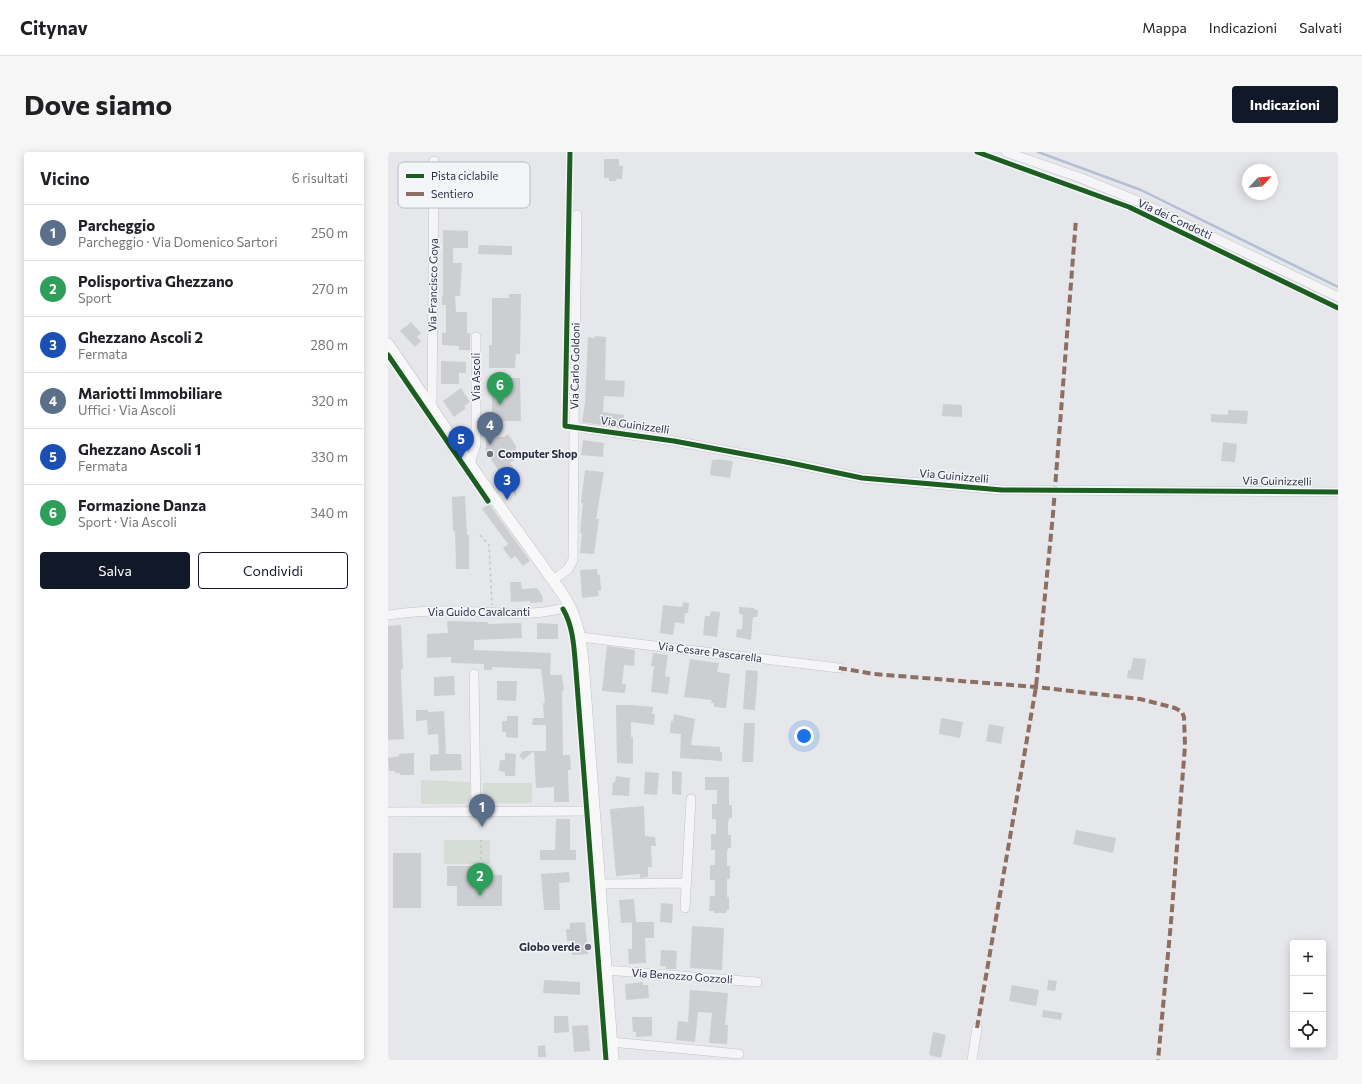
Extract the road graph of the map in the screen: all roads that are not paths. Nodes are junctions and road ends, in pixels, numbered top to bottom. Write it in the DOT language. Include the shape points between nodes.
graph roads {
  1 [pos="1006,152"];
  2 [pos="434,208"];
  3 [pos="577,215"];
  4 [pos="1338,297"];
  5 [pos="476,337"];
  6 [pos="388,344"];
  7 [pos="432,409"];
  8 [pos="574,427"];
  9 [pos="470,464"];
  10 [pos="1338,492"];
  11 [pos="553,580"];
  12 [pos="570,606"];
  13 [pos="388,615"];
  14 [pos="580,637"];
  15 [pos="839,668"];
  16 [pos="474,674"];
  17 [pos="691,799"];
  18 [pos="476,811"];
  19 [pos="594,811"];
  20 [pos="388,812"];
  21 [pos="686,883"];
  22 [pos="600,884"];
  23 [pos="685,908"];
  24 [pos="606,970"];
  25 [pos="757,982"];
  26 [pos="977,1028"];
  27 [pos="611,1042"];
  28 [pos="739,1054"];
  29 [pos="613,1060"];
  30 [pos="972,1060"];
  1 -- 4 [label="street, Via dei Condotti" via="1140,202"];
  2 -- 7 [label="street, Via Francisco Goya"];
  3 -- 8 [label="street, Via Carlo Goldoni"];
  5 -- 9 [label="street, Via Ascoli" via="476,445"];
  6 -- 7 [label="main road"];
  7 -- 9 [label="main road"];
  8 -- 10 [label="street, Via Guinizzelli" via="681,442 862,478 1002,490"];
  8 -- 11 [label="street, Via Carlo Goldoni" via="573,560 568,569"];
  9 -- 11 [label="main road"];
  11 -- 12 [label="main road"];
  12 -- 13 [label="street, Via Guido Cavalcanti" via="549,612 438,611"];
  12 -- 14 [label="main road"];
  14 -- 15 [label="street, Via Cesare Pascarella"];
  14 -- 19 [label="main road"];
  16 -- 18 [label="street"];
  17 -- 21 [label="street"];
  18 -- 19 [label="street"];
  18 -- 20 [label="street"];
  19 -- 22 [label="main road"];
  21 -- 22 [label="street"];
  21 -- 23 [label="street"];
  22 -- 24 [label="main road"];
  24 -- 25 [label="street, Via Benozzo Gozzoli"];
  24 -- 27 [label="main road"];
  26 -- 30 [label="street"];
  27 -- 28 [label="street"];
  27 -- 29 [label="main road"];
}
